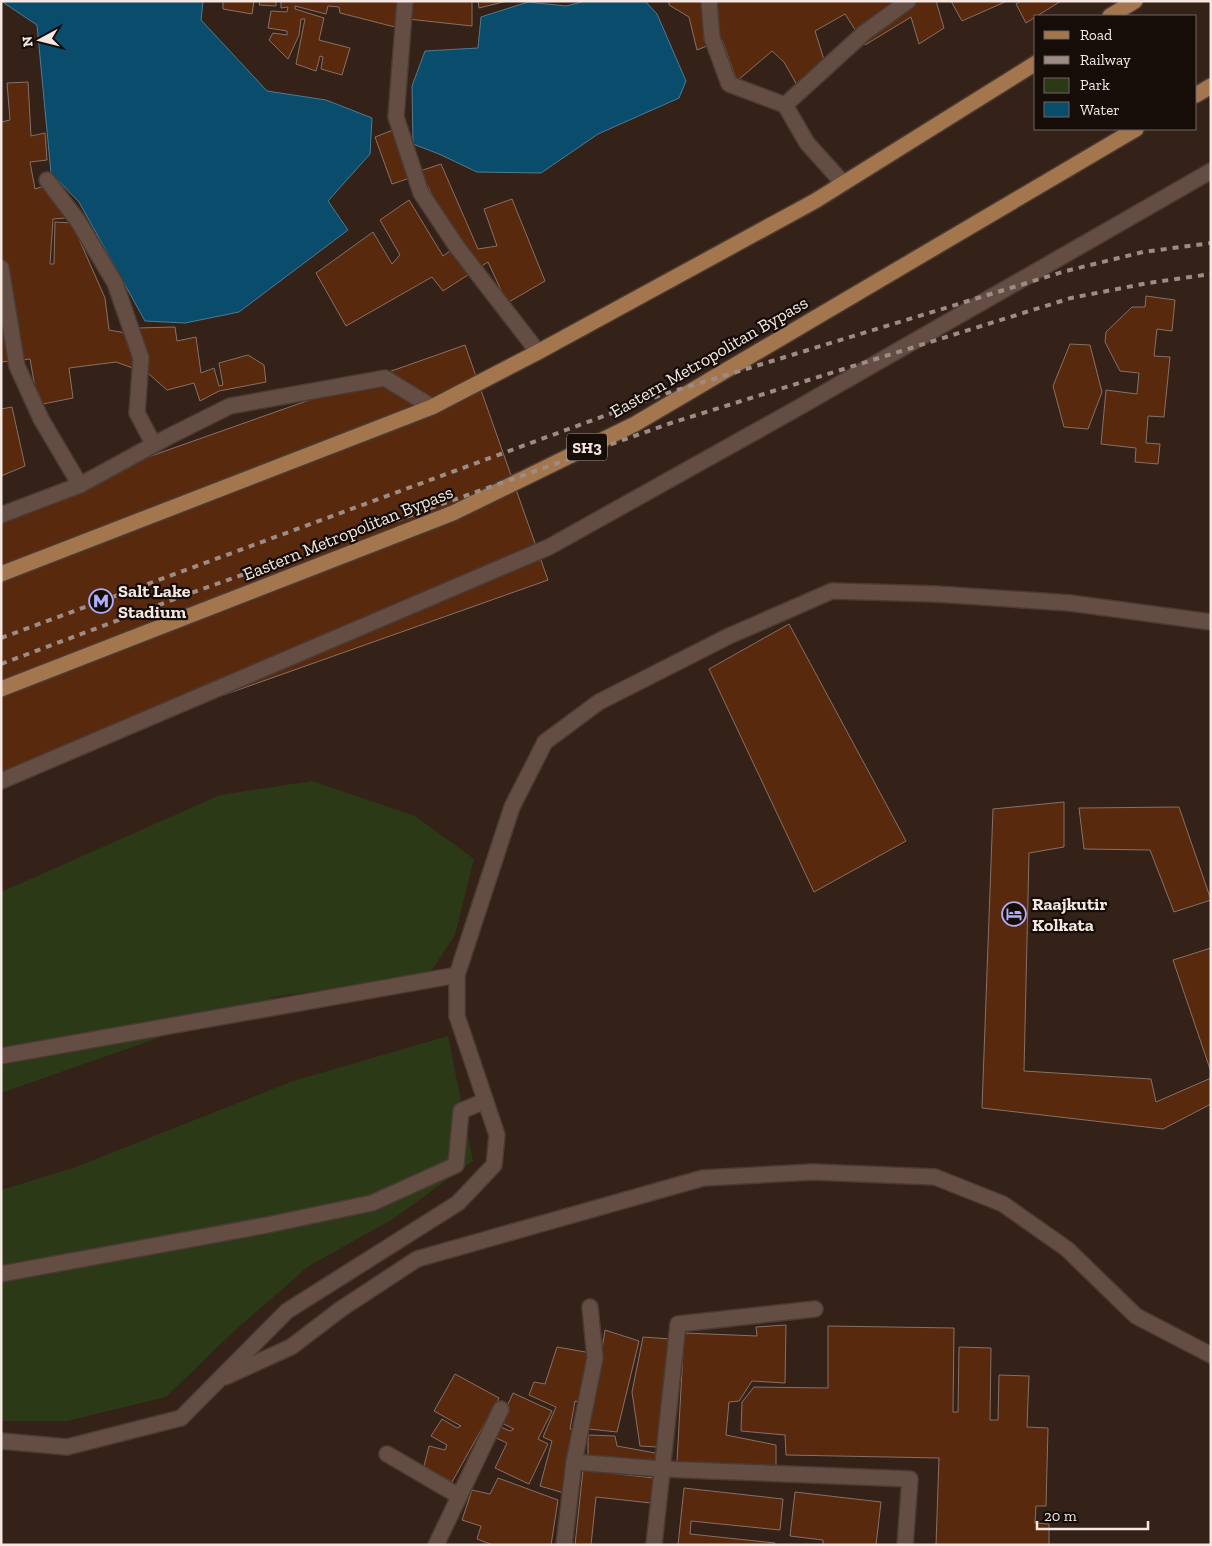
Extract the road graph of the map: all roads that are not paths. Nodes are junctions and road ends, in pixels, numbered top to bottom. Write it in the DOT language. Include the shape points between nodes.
graph roads {
  1 [pos="405,1"];
  2 [pos="709,1"];
  3 [pos="908,1"];
  4 [pos="1135,1"];
  5 [pos="1112,15"];
  6 [pos="1034,64"];
  7 [pos="1211,86"];
  8 [pos="1197,94"];
  9 [pos="785,105"];
  10 [pos="1134,130"];
  11 [pos="1211,170"];
  12 [pos="47,180"];
  13 [pos="843,184"];
  14 [pos="1,268"];
  15 [pos="538,352"];
  16 [pos="17,366"];
  17 [pos="1,367"];
  18 [pos="432,407"];
  19 [pos="154,444"];
  20 [pos="80,485"];
  21 [pos="1,515"];
  22 [pos="1,574"];
  23 [pos="1211,622"];
  24 [pos="1,689"];
  25 [pos="1,781"];
  26 [pos="457,975"];
  27 [pos="1,1056"];
  28 [pos="485,1101"];
  29 [pos="1,1274"];
  30 [pos="590,1307"];
  31 [pos="815,1309"];
  32 [pos="1211,1355"];
  33 [pos="215,1381"];
  34 [pos="501,1409"];
  35 [pos="1,1441"];
  36 [pos="387,1454"];
  37 [pos="574,1462"];
  38 [pos="662,1469"];
  39 [pos="459,1496"];
  40 [pos="436,1545"];
  41 [pos="564,1545"];
  42 [pos="654,1545"];
  43 [pos="905,1545"];
  1 -- 15 [label="street" via="396,117 421,193 457,247"];
  2 -- 9 [label="street" via="712,38 729,84"];
  3 -- 9 [label="street" via="864,33"];
  4 -- 5 [label="main road"];
  6 -- 13 [label="main road"];
  7 -- 8 [label="main road"];
  9 -- 13 [label="street" via="807,144"];
  10 -- 24 [label="main road, Eastern Metropolitan Bypass / SH3" via="635,424 479,501"];
  11 -- 25 [label="street" via="549,547"];
  12 -- 19 [label="street" via="78,221 115,283 141,358 137,413"];
  13 -- 15 [label="main road"];
  14 -- 16 [label="street"];
  15 -- 18 [label="main road"];
  16 -- 17 [label="street"];
  16 -- 20 [label="street" via="41,419"];
  18 -- 19 [label="street" via="385,378 230,406"];
  18 -- 22 [label="main road"];
  19 -- 20 [label="street"];
  20 -- 21 [label="street"];
  23 -- 26 [label="street" via="1070,603 832,591 729,636 599,702 545,742 512,807"];
  26 -- 27 [label="street"];
  26 -- 28 [label="street" via="457,1016"];
  28 -- 29 [label="street" via="462,1111 456,1165 372,1203"];
  28 -- 33 [label="street" via="497,1135 494,1165 458,1203 287,1310"];
  30 -- 37 [label="street" via="595,1358"];
  31 -- 38 [label="street" via="678,1324"];
  32 -- 33 [label="street" via="1136,1316 1067,1249 1003,1204 935,1177 813,1172 703,1178 417,1259 341,1308 290,1347"];
  33 -- 35 [label="street" via="181,1418 68,1447"];
  34 -- 39 [label="street"];
  36 -- 39 [label="street"];
  37 -- 38 [label="street"];
  37 -- 41 [label="street"];
  38 -- 42 [label="street"];
  38 -- 43 [label="street" via="910,1479"];
  39 -- 40 [label="street"];
}
